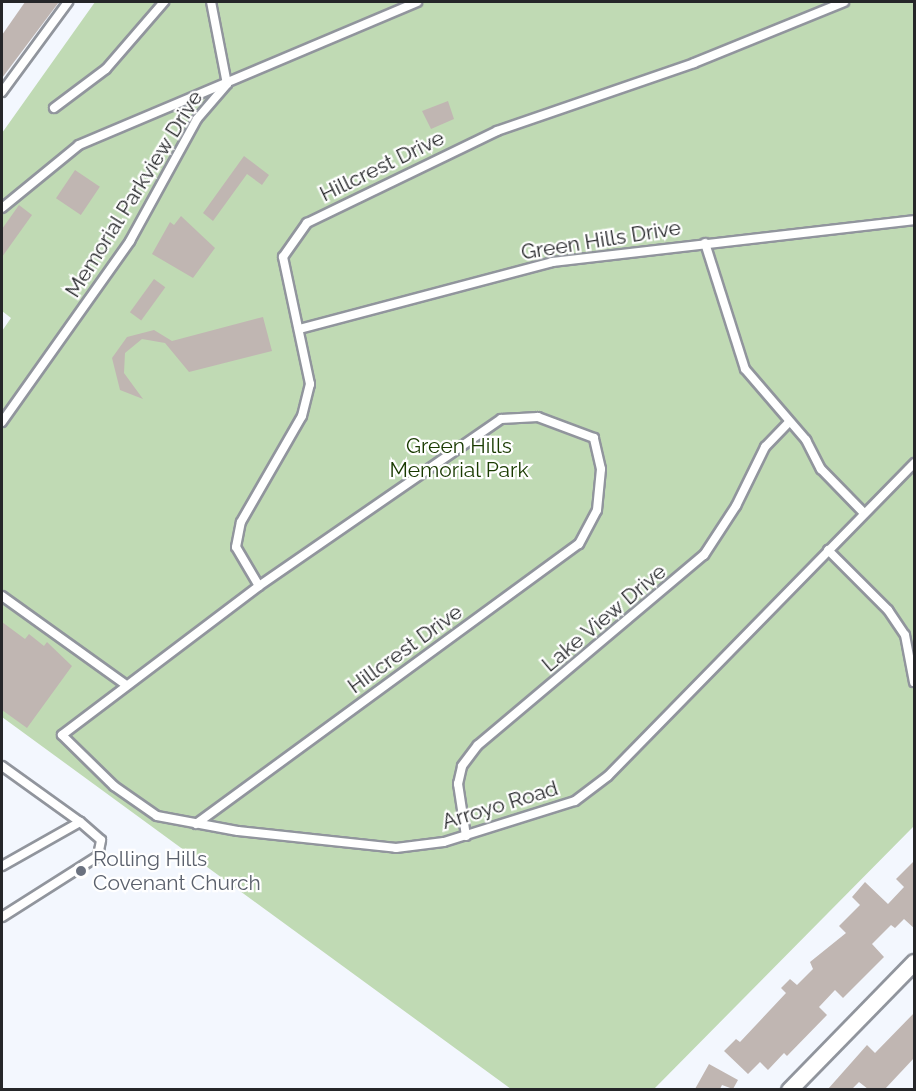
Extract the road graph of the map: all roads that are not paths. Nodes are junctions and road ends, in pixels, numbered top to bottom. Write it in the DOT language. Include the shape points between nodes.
graph roads {
  1 [pos="68,2"];
  2 [pos="164,2"];
  3 [pos="211,2"];
  4 [pos="417,2"];
  5 [pos="844,2"];
  6 [pos="227,84"];
  7 [pos="2,92"];
  8 [pos="54,108"];
  9 [pos="2,208"];
  10 [pos="915,220"];
  11 [pos="705,243"];
  12 [pos="299,329"];
  13 [pos="2,422"];
  14 [pos="788,423"];
  15 [pos="915,463"];
  16 [pos="864,513"];
  17 [pos="828,550"];
  18 [pos="259,586"];
  19 [pos="2,596"];
  20 [pos="915,682"];
  21 [pos="125,684"];
  22 [pos="62,735"];
  23 [pos="2,765"];
  24 [pos="80,822"];
  25 [pos="196,824"];
  26 [pos="466,836"];
  27 [pos="2,866"];
  28 [pos="2,917"];
  29 [pos="915,962"];
  30 [pos="789,1089"];
  1 -- 7 [label="lane"];
  2 -- 8 [label="lane" via="106,69"];
  3 -- 6 [label="lane, Memorial Parkview Drive"];
  4 -- 6 [label="lane" via="242,73"];
  5 -- 12 [label="lane, Hillcrest Drive" via="694,63 497,130 307,224 283,257 290,306"];
  6 -- 9 [label="lane" via="80,145"];
  6 -- 13 [label="lane, Memorial Parkview Drive" via="197,119 130,241"];
  10 -- 11 [label="lane, Green Hills Drive"];
  11 -- 12 [label="lane, Green Hills Drive" via="552,262"];
  11 -- 14 [label="lane" via="745,369"];
  12 -- 18 [label="lane, Hillcrest Drive" via="310,384 302,416 241,522 236,547"];
  14 -- 16 [label="lane" via="806,440 821,469"];
  14 -- 26 [label="lane, Lake View Drive" via="765,447 736,506 704,555 478,745 462,766 458,784"];
  15 -- 16 [label="lane, Arroyo Road"];
  16 -- 17 [label="lane, Arroyo Road"];
  17 -- 20 [label="lane" via="888,610 905,635"];
  17 -- 26 [label="lane, Arroyo Road" via="608,776 575,801"];
  18 -- 21 [label="lane, Hillcrest Drive"];
  18 -- 25 [label="lane, Hillcrest Drive" via="501,419 538,417 594,438 601,469 597,510 579,544"];
  19 -- 21 [label="lane"];
  21 -- 22 [label="lane, Hillcrest Drive"];
  22 -- 25 [label="lane, Arroyo Road" via="114,786 157,816"];
  23 -- 24 [label="lane"];
  24 -- 27 [label="lane"];
  24 -- 28 [label="lane" via="101,840 98,856"];
  25 -- 26 [label="lane, Arroyo Road" via="396,848"];
  29 -- 30 [label="street"];
}
